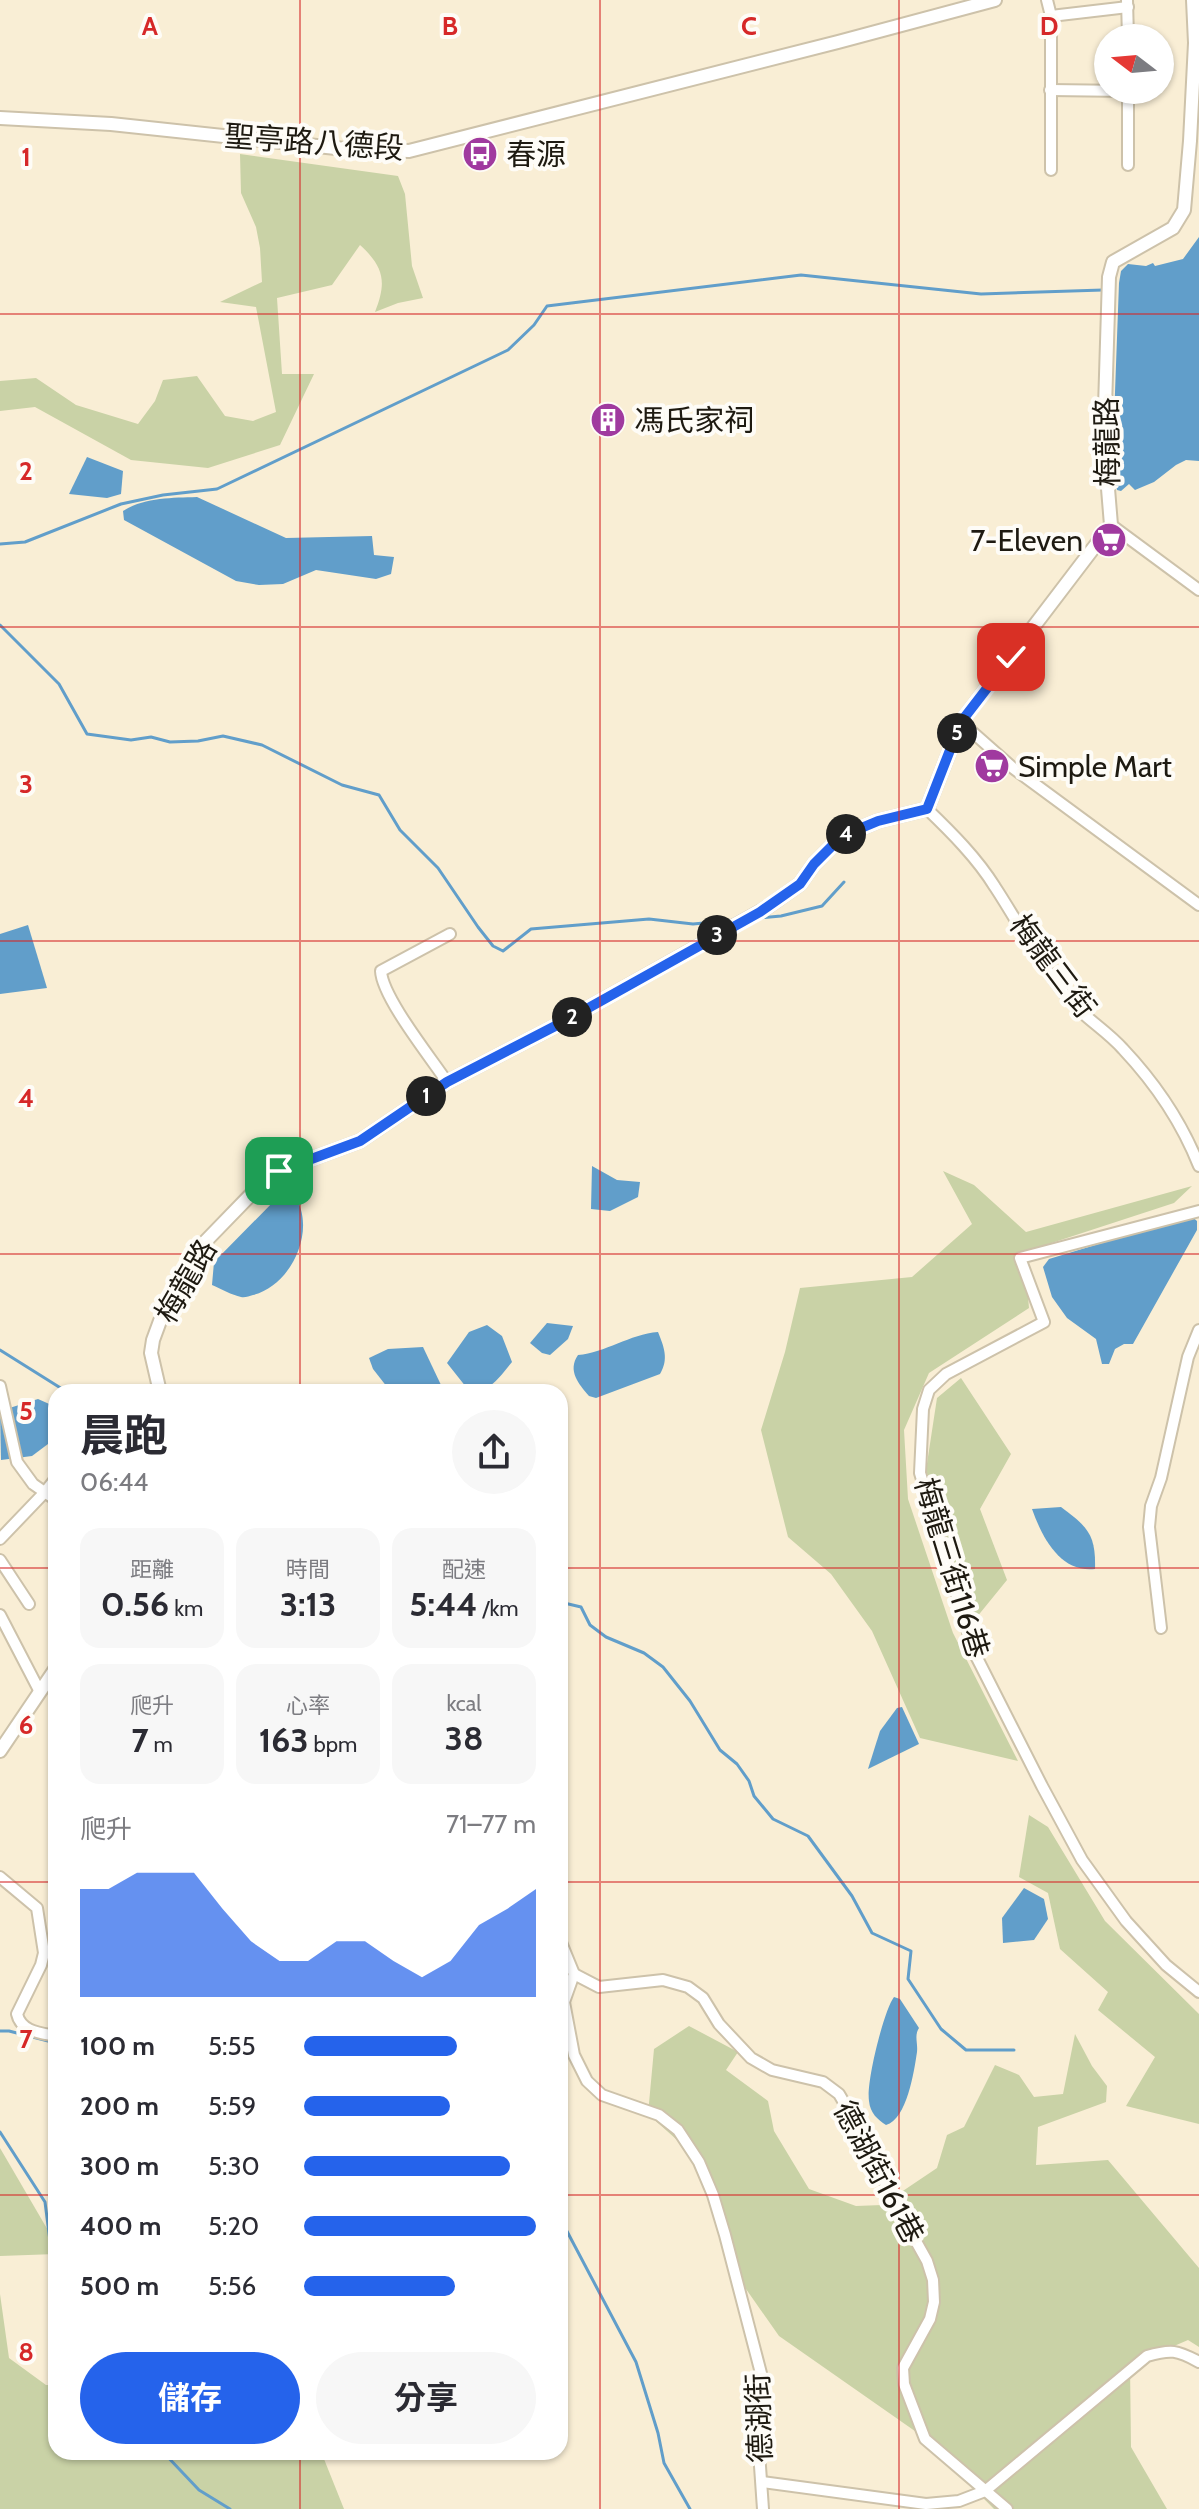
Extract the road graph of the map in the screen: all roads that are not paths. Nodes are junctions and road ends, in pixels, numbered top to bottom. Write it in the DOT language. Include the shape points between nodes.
graph roads {
  1 [pos="995,0"];
  2 [pos="1047,0"];
  3 [pos="1193,0"];
  4 [pos="1128,4"];
  5 [pos="1051,16"];
  6 [pos="1050,90"];
  7 [pos="1094,91"];
  8 [pos="1128,104"];
  9 [pos="0,118"];
  10 [pos="1128,165"];
  11 [pos="1051,170"];
  12 [pos="1111,525"];
  13 [pos="1199,590"];
  14 [pos="961,722"];
  15 [pos="927,809"];
  16 [pos="1199,905"];
  17 [pos="450,934"];
  18 [pos="447,1082"];
  19 [pos="1199,1166"];
  20 [pos="1199,1211"];
  21 [pos="1199,1330"];
  22 [pos="158,1384"];
  23 [pos="2,1389"];
  24 [pos="48,1488"];
  25 [pos="45,1492"];
  26 [pos="48,1494"];
  27 [pos="0,1539"];
  28 [pos="0,1560"];
  29 [pos="29,1604"];
  30 [pos="0,1615"];
  31 [pos="1161,1628"];
  32 [pos="48,1680"];
  33 [pos="40,1692"];
  34 [pos="0,1751"];
  35 [pos="0,1877"];
  36 [pos="568,1959"];
  37 [pos="574,1974"];
  38 [pos="568,1991"];
  39 [pos="1199,1992"];
  40 [pos="568,2023"];
  41 [pos="48,2034"];
  42 [pos="1199,2362"];
  43 [pos="762,2482"];
  44 [pos="985,2491"];
  45 [pos="763,2509"];
  46 [pos="1007,2509"];
  1 -- 9 [label="street, 聖亭路八德段" via="409,151"];
  2 -- 5 [label="street"];
  3 -- 12 [label="street, 梅龍路" via="1184,210 1173,228 1113,262 1109,277 1104,440"];
  4 -- 5 [label="street"];
  5 -- 6 [label="street"];
  6 -- 7 [label="street"];
  6 -- 11 [label="street"];
  8 -- 10 [label="street"];
  12 -- 13 [label="street"];
  12 -- 14 [label="street, 梅龍路"];
  14 -- 15 [label="street, 梅龍路"];
  14 -- 16 [label="street" via="1013,768"];
  15 -- 18 [label="street, 梅龍路" via="842,836 800,884 760,912"];
  15 -- 19 [label="street, 梅龍三街" via="993,883 1073,1004 1123,1048 1172,1112"];
  17 -- 18 [label="street" via="381,971 396,1005"];
  18 -- 22 [label="street, 梅龍路" via="360,1141 266,1179 218,1227 201,1246 160,1321 151,1353"];
  20 -- 39 [label="street, 梅龍三街116巷" via="1020,1258 1044,1322 946,1374 929,1390 920,1473 974,1652 1042,1786 1082,1860 1126,1921"];
  21 -- 31 [label="street" via="1151,1506"];
  23 -- 25 [label="street" via="17,1462"];
  24 -- 25 [label="street"];
  25 -- 26 [label="street"];
  25 -- 27 [label="street"];
  28 -- 29 [label="street"];
  30 -- 33 [label="street"];
  32 -- 33 [label="street"];
  33 -- 34 [label="street"];
  35 -- 41 [label="street" via="37,1908 44,1953 17,2014 28,2030"];
  36 -- 37 [label="street"];
  37 -- 38 [label="street, 德湖街"];
  37 -- 44 [label="street, 德湖街161巷" via="599,1987 663,1980 688,1987 751,2058 772,2070 823,2082 839,2094 933,2280 932,2310 903,2368 904,2384 925,2439"];
  40 -- 43 [label="street, 德湖街" via="574,2055 587,2081 602,2095 659,2115 678,2130 713,2195 763,2381"];
  42 -- 44 [label="street, 德湖街" via="1169,2350 1147,2356"];
  43 -- 44 [label="street, 德湖街" via="926,2504 959,2501"];
  43 -- 45 [label="street"];
  44 -- 46 [label="street, 德湖街161巷"];
}
